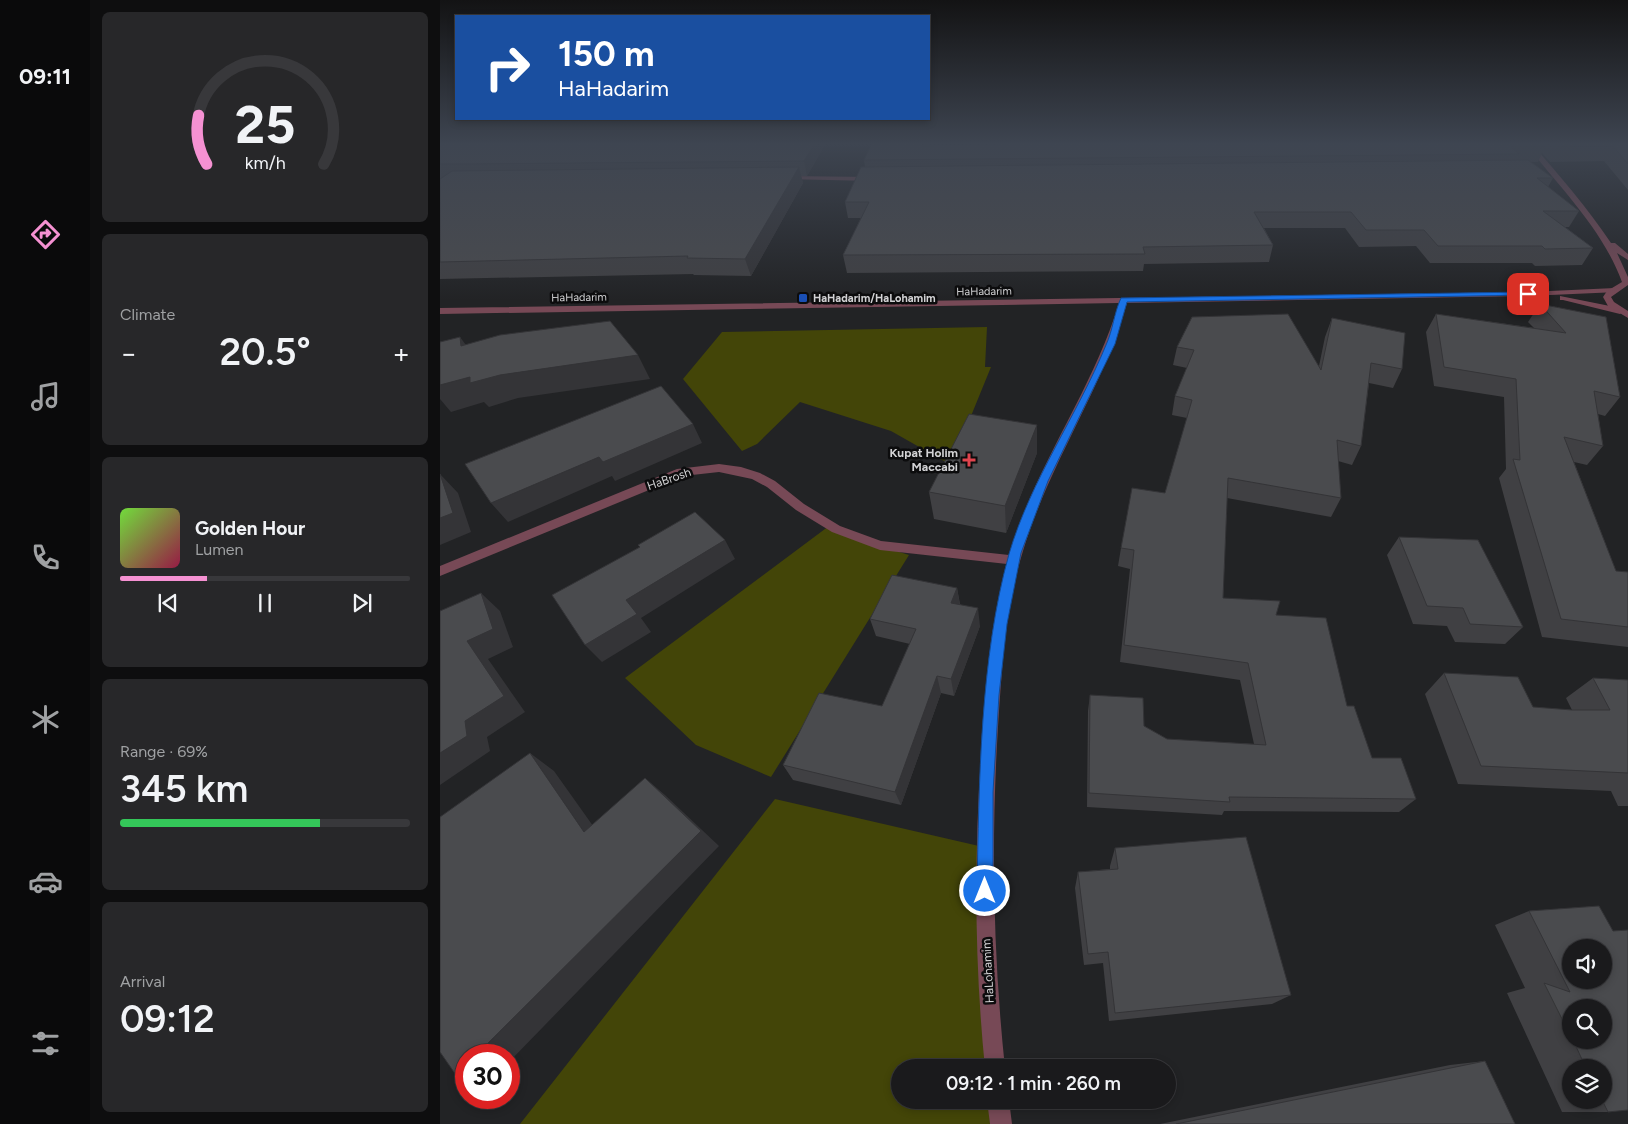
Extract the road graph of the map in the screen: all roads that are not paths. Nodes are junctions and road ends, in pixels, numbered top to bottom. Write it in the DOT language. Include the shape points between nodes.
graph roads {
  1 [pos="1571,195"];
  2 [pos="1605,238"];
  3 [pos="1628,258"];
  4 [pos="1627,282"];
  5 [pos="1614,290"];
  6 [pos="1528,294"];
  7 [pos="1124,300"];
  8 [pos="440,311"];
  9 [pos="1624,313"];
  10 [pos="1014,560"];
  11 [pos="440,571"];
  12 [pos="994,1059"];
  13 [pos="999,1109"];
  14 [pos="1001,1124"];
  1 -- 2 [label="street"];
  2 -- 3 [label="street"];
  2 -- 4 [label="street" via="1623,268"];
  4 -- 5 [label="street"];
  5 -- 6 [label="street, HaHadarim"];
  5 -- 9 [label="street" via="1607,298"];
  6 -- 7 [label="street, HaHadarim"];
  6 -- 9 [label="street, HaHadarim" via="1577,300"];
  7 -- 8 [label="street, HaHadarim"];
  7 -- 10 [label="street, HaLohamim" via="1111,344 1039,490"];
  10 -- 11 [label="street, HaBrosh" via="880,546 836,529 756,476 719,468 681,472"];
  10 -- 12 [label="street, HaLohamim" via="993,686 986,792 985,911"];
  13 -- 14 [label="street"];
}
